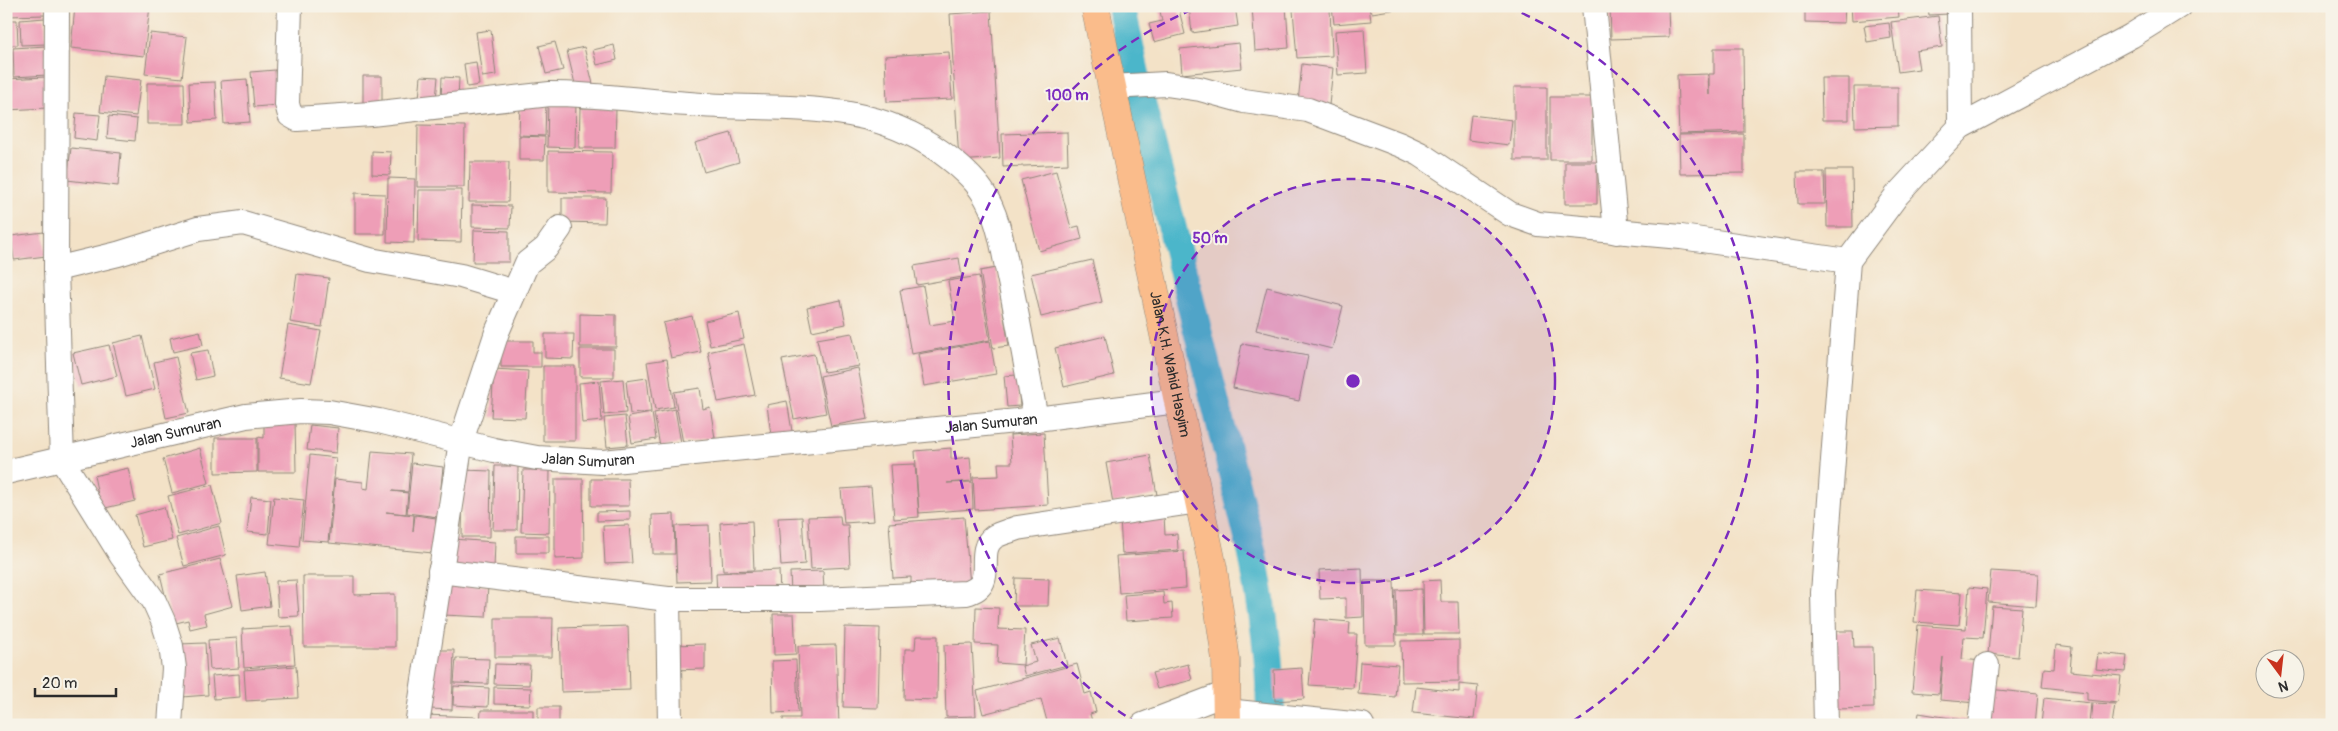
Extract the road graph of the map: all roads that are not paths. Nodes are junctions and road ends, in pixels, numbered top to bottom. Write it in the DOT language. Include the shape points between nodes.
graph roads {
  1 [pos="57,6"];
  2 [pos="290,6"];
  3 [pos="1095,6"];
  4 [pos="1594,6"];
  5 [pos="1958,6"];
  6 [pos="2178,6"];
  7 [pos="1119,86"];
  8 [pos="1960,126"];
  9 [pos="560,228"];
  10 [pos="1616,232"];
  11 [pos="1848,261"];
  12 [pos="56,269"];
  13 [pos="514,292"];
  14 [pos="1177,401"];
  15 [pos="1036,418"];
  16 [pos="461,440"];
  17 [pos="62,460"];
  18 [pos="6,472"];
  19 [pos="1199,501"];
  20 [pos="440,571"];
  21 [pos="668,599"];
  22 [pos="1987,665"];
  23 [pos="1229,710"];
  24 [pos="170,725"];
  25 [pos="417,725"];
  26 [pos="670,725"];
  27 [pos="1143,725"];
  28 [pos="1362,725"];
  29 [pos="1826,725"];
  30 [pos="1980,725"];
  1 -- 12 [label="street"];
  2 -- 15 [label="street" via="287,104 290,115 297,119 575,94 690,104 833,110 857,114 909,132 954,161 982,191 989,204 1003,249"];
  3 -- 7 [label="main road, Jalan K.H. Wahid Hasyim"];
  4 -- 10 [label="street"];
  5 -- 8 [label="street"];
  6 -- 8 [label="street" via="2131,36"];
  7 -- 10 [label="street" via="1166,84 1244,101 1308,110 1420,154 1510,214 1538,224"];
  7 -- 14 [label="main road, Jalan K.H. Wahid Hasyim"];
  8 -- 11 [label="street" via="1897,195"];
  9 -- 13 [label="street" via="546,248 527,264"];
  10 -- 11 [label="street" via="1681,237"];
  11 -- 29 [label="street" via="1823,593"];
  12 -- 13 [label="street" via="198,230 243,223 370,260 461,276"];
  12 -- 17 [label="street"];
  13 -- 16 [label="street" via="497,332"];
  14 -- 15 [label="street, Jalan Sumuran"];
  14 -- 19 [label="main road, Jalan K.H. Wahid Hasyim"];
  15 -- 16 [label="street, Jalan Sumuran" via="603,462 537,458"];
  16 -- 17 [label="street, Jalan Sumuran" via="329,412 301,411 246,416"];
  16 -- 20 [label="street"];
  17 -- 18 [label="street, Jalan Sumuran"];
  17 -- 24 [label="street" via="121,555 154,601 163,621 174,668"];
  19 -- 21 [label="street" via="1009,531 994,537 989,543 983,582 977,590 966,593 819,600"];
  19 -- 23 [label="main road, Jalan K.H. Wahid Hasyim" via="1223,633"];
  20 -- 21 [label="street"];
  20 -- 25 [label="street"];
  21 -- 26 [label="street"];
  22 -- 30 [label="street"];
  23 -- 27 [label="street"];
  23 -- 28 [label="street"];
}
